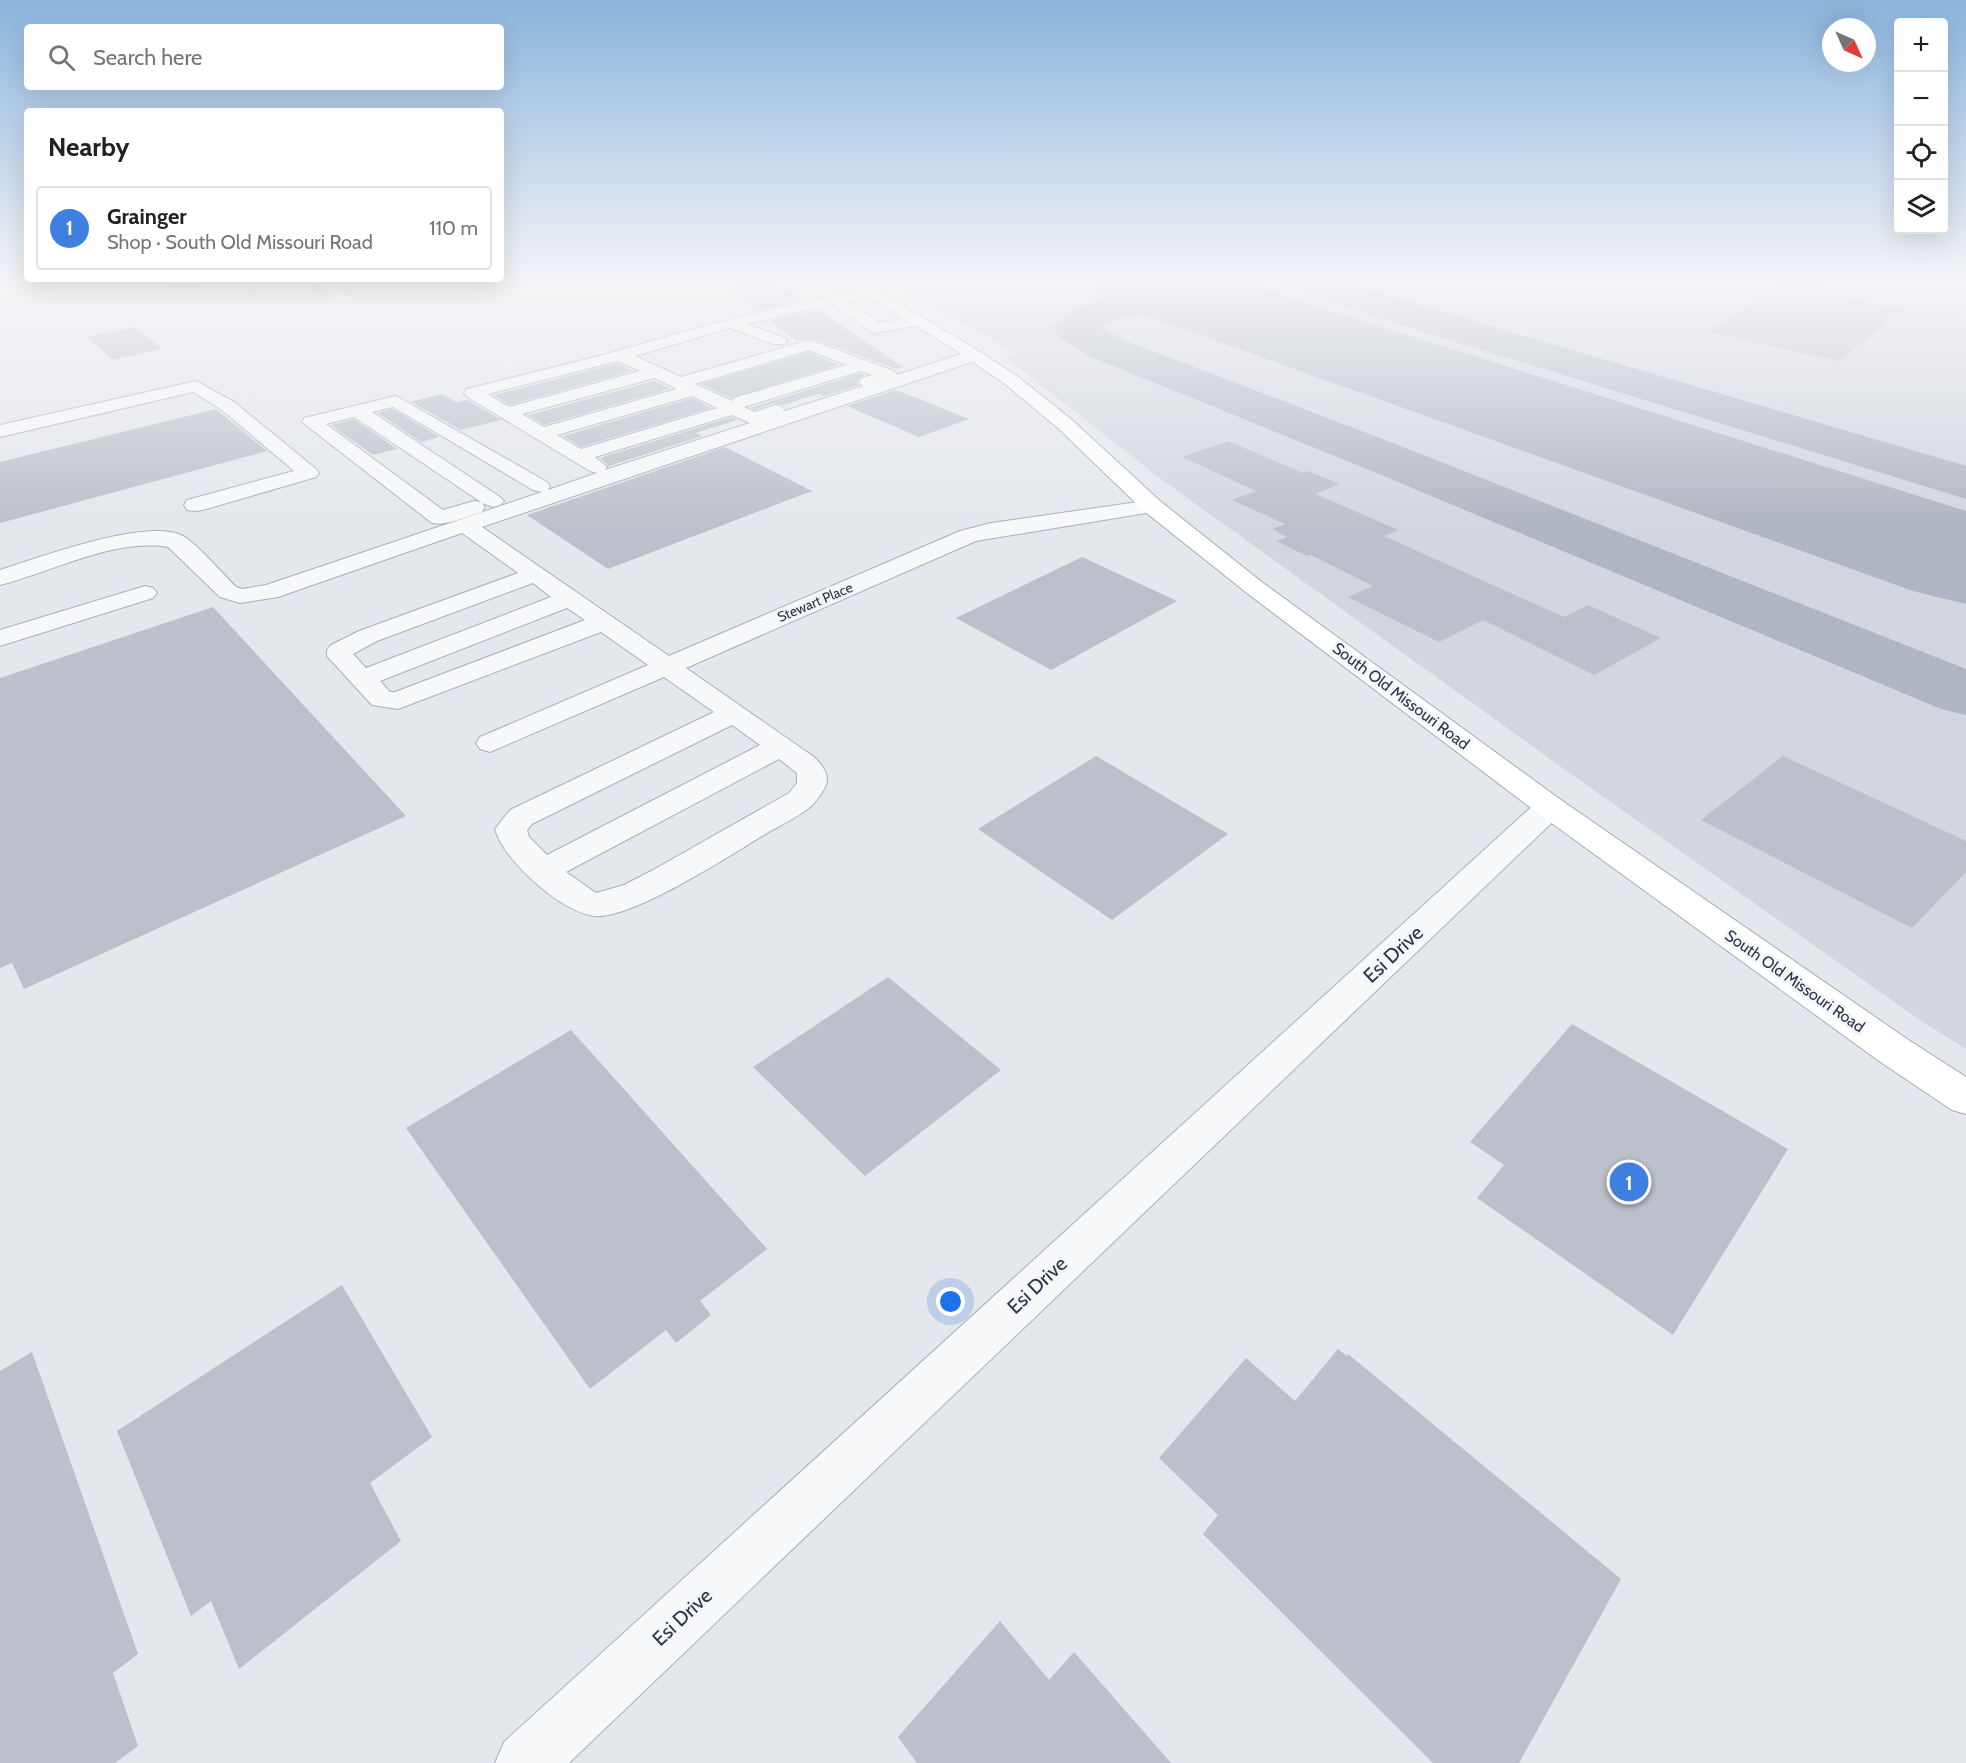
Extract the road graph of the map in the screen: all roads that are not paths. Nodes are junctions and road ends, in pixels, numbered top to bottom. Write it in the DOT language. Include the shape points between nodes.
graph roads {
  1 [pos="592,362"];
  2 [pos="773,362"];
  3 [pos="812,362"];
  4 [pos="855,362"];
  5 [pos="933,362"];
  6 [pos="952,362"];
  7 [pos="974,362"];
  8 [pos="638,363"];
  9 [pos="862,365"];
  10 [pos="657,372"];
  11 [pos="888,375"];
  12 [pos="759,378"];
  13 [pos="706,394"];
  14 [pos="488,403"];
  15 [pos="357,411"];
  16 [pos="506,413"];
  17 [pos="753,418"];
  18 [pos="523,424"];
  19 [pos="0,431"];
  20 [pos="540,434"];
  21 [pos="560,445"];
  22 [pos="579,456"];
  23 [pos="598,468"];
  24 [pos="540,486"];
  25 [pos="493,501"];
  26 [pos="195,505"];
  27 [pos="1152,506"];
  28 [pos="465,525"];
  29 [pos="536,574"];
  30 [pos="0,578"];
  31 [pos="145,593"];
  32 [pos="570,598"];
  33 [pos="603,622"];
  34 [pos="0,638"];
  35 [pos="667,666"];
  36 [pos="361,679"];
  37 [pos="734,713"];
  38 [pos="490,743"];
  39 [pos="781,746"];
  40 [pos="1550,807"];
  41 [pos="545,870"];
  42 [pos="1966,1098"];
  43 [pos="525,1763"];
  1 -- 14 [label="street" via="473,393"];
  2 -- 13 [label="street"];
  3 -- 12 [label="street"];
  4 -- 9 [label="street"];
  5 -- 11 [label="street"];
  6 -- 28 [label="street"];
  7 -- 27 [label="main road, South Old Missouri Road" via="1011,380 1065,424"];
  8 -- 10 [label="street"];
  8 -- 14 [label="street"];
  9 -- 11 [label="street"];
  9 -- 13 [label="street"];
  10 -- 13 [label="street"];
  10 -- 16 [label="street"];
  11 -- 17 [label="street"];
  13 -- 17 [label="street"];
  13 -- 18 [label="street"];
  13 -- 20 [label="street"];
  13 -- 21 [label="street"];
  13 -- 22 [label="street"];
  14 -- 16 [label="street"];
  15 -- 24 [label="street" via="396,400"];
  15 -- 25 [label="street"];
  15 -- 25 [label="street" via="311,422 440,518"];
  16 -- 18 [label="street"];
  17 -- 23 [label="street"];
  18 -- 20 [label="street"];
  19 -- 26 [label="street" via="196,386 228,406 309,472"];
  20 -- 21 [label="street"];
  21 -- 22 [label="street"];
  22 -- 23 [label="street"];
  23 -- 24 [label="street"];
  24 -- 25 [label="street"];
  27 -- 35 [label="street, Stewart Place" via="969,536"];
  27 -- 40 [label="main road, South Old Missouri Road" via="1255,588"];
  28 -- 29 [label="street"];
  28 -- 30 [label="street" via="253,596 228,592 168,538 127,542"];
  29 -- 32 [label="street"];
  29 -- 36 [label="street" via="348,645 340,650 340,656"];
  31 -- 34 [label="street"];
  32 -- 33 [label="street"];
  32 -- 36 [label="street"];
  33 -- 35 [label="street"];
  33 -- 36 [label="street" via="398,701 381,699"];
  35 -- 37 [label="street"];
  35 -- 38 [label="street, Stewart Place"];
  37 -- 39 [label="street"];
  37 -- 41 [label="street" via="521,817 511,829 513,841"];
  39 -- 41 [label="street"];
  39 -- 41 [label="street" via="808,766 813,775 811,788 800,800 654,884 615,902 596,905 577,898"];
  40 -- 42 [label="main road, South Old Missouri Road"];
  40 -- 43 [label="street, Esi Drive"];
}
